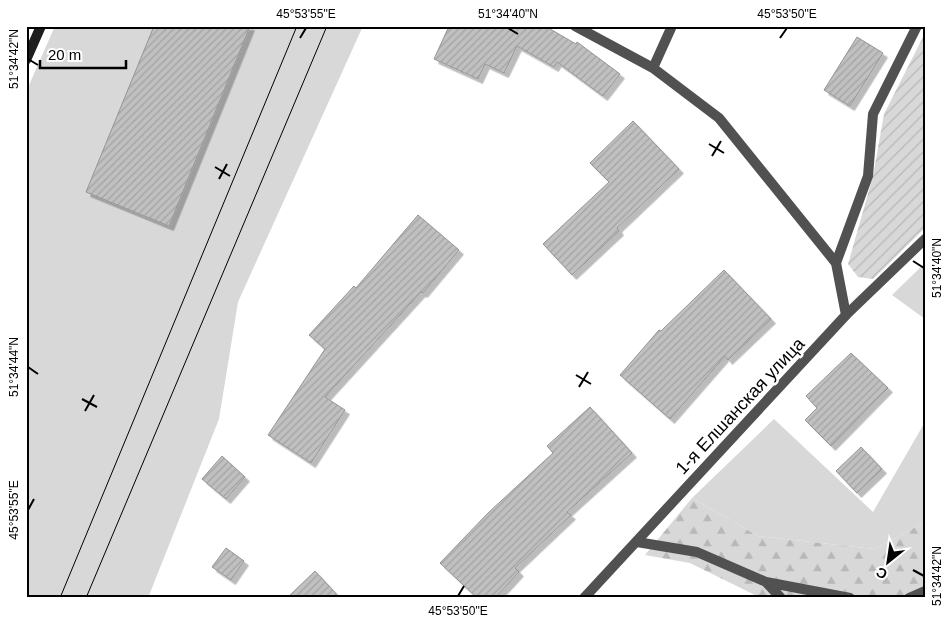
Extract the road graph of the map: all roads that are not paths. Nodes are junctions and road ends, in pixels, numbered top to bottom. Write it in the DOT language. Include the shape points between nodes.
graph roads {
  1 [pos="41,26"];
  2 [pos="575,26"];
  3 [pos="672,26"];
  4 [pos="917,26"];
  5 [pos="26,60"];
  6 [pos="653,68"];
  7 [pos="925,239"];
  8 [pos="836,264"];
  9 [pos="846,316"];
  10 [pos="637,542"];
  11 [pos="766,582"];
  12 [pos="925,591"];
  13 [pos="584,598"];
  14 [pos="781,598"];
  15 [pos="850,598"];
  16 [pos="909,598"];
  1 -- 5 [label="main road"];
  2 -- 6 [label="street"];
  3 -- 6 [label="street"];
  4 -- 8 [label="street" via="873,114 868,176"];
  6 -- 8 [label="street" via="719,118"];
  7 -- 9 [label="street, 1-я Елшанская улица"];
  8 -- 9 [label="street"];
  9 -- 10 [label="street, 1-я Елшанская улица"];
  10 -- 11 [label="street" via="697,552"];
  10 -- 13 [label="street, 1-я Елшанская улица"];
  11 -- 14 [label="street"];
  11 -- 15 [label="street"];
  12 -- 16 [label="street"];
}
